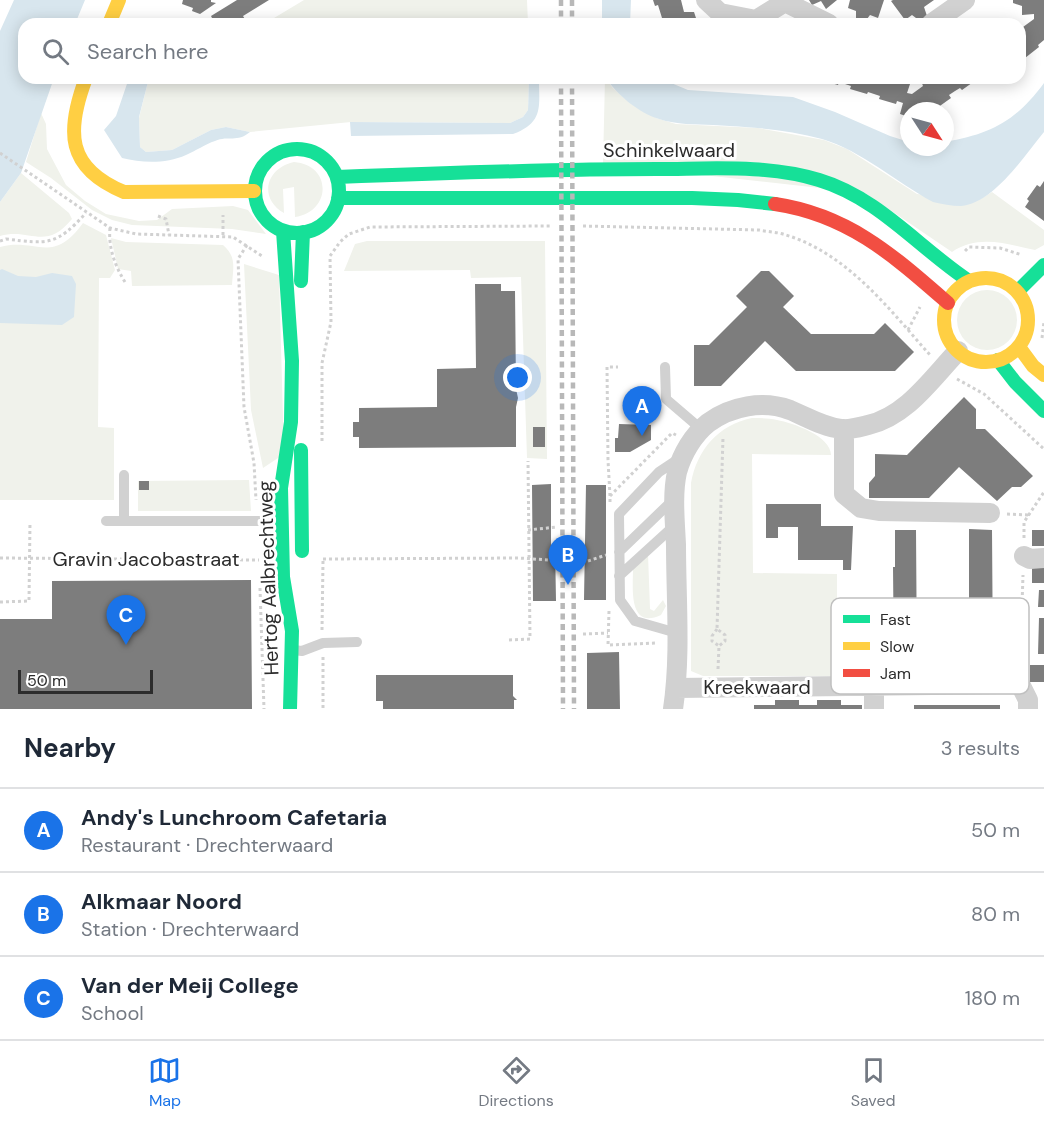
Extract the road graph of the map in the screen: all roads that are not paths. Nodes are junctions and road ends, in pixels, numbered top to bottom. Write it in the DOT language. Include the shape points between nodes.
graph roads {
  1 [pos="119,0"];
  2 [pos="706,0"];
  3 [pos="965,0"];
  4 [pos="785,1"];
  5 [pos="112,18"];
  6 [pos="746,18"];
  7 [pos="759,18"];
  8 [pos="818,18"];
  9 [pos="940,18"];
  10 [pos="84,84"];
  11 [pos="337,177"];
  12 [pos="254,191"];
  13 [pos="338,198"];
  14 [pos="283,231"];
  15 [pos="303,232"];
  16 [pos="1038,262"];
  17 [pos="969,281"];
  18 [pos="1018,291"];
  19 [pos="948,303"];
  20 [pos="1019,347"];
  21 [pos="958,351"];
  22 [pos="998,360"];
  23 [pos="665,367"];
  24 [pos="1044,375"];
  25 [pos="1044,411"];
  26 [pos="701,429"];
  27 [pos="844,429"];
  28 [pos="683,456"];
  29 [pos="124,475"];
  30 [pos="675,498"];
  31 [pos="990,513"];
  32 [pos="106,521"];
  33 [pos="124,521"];
  34 [pos="282,521"];
  35 [pos="301,521"];
  36 [pos="675,525"];
  37 [pos="614,553"];
  38 [pos="302,568"];
  39 [pos="619,576"];
  40 [pos="302,604"];
  41 [pos="677,633"];
  42 [pos="357,642"];
  43 [pos="297,651"];
  44 [pos="831,687"];
  45 [pos="676,688"];
  46 [pos="973,694"];
  47 [pos="1030,698"];
  48 [pos="290,709"];
  49 [pos="303,709"];
  50 [pos="673,709"];
  1 -- 5 [label="street"];
  2 -- 6 [label="street" via="720,13"];
  3 -- 9 [label="street"];
  4 -- 7 [label="street"];
  4 -- 8 [label="street"];
  10 -- 12 [label="street" via="74,114 73,139 82,163 110,189"];
  11 -- 12 [label="street" via="319,155 305,149 290,149 265,163"];
  11 -- 13 [label="street"];
  11 -- 17 [label="street, Schinkelwaard" via="561,169 741,169 787,173 820,180 860,198"];
  12 -- 14 [label="street" via="262,215"];
  13 -- 15 [label="street" via="326,221"];
  13 -- 19 [label="street" via="615,197 767,202 825,216 866,236"];
  14 -- 15 [label="street"];
  14 -- 34 [label="street, Hertog Aalbrechtweg" via="292,361 291,422 281,488"];
  15 -- 35 [label="street, Hertog Aalbrechtweg"];
  16 -- 18 [label="street"];
  17 -- 18 [label="street" via="994,278"];
  17 -- 19 [label="street"];
  18 -- 20 [label="street" via="1027,316 1025,337"];
  19 -- 21 [label="street" via="945,328"];
  20 -- 22 [label="street"];
  20 -- 24 [label="street"];
  21 -- 22 [label="street" via="983,361"];
  21 -- 27 [label="street" via="896,413 877,423"];
  22 -- 25 [label="street"];
  23 -- 26 [label="lane" via="666,399"];
  26 -- 27 [label="street" via="723,414 749,406 776,406"];
  26 -- 28 [label="street"];
  27 -- 31 [label="street" via="844,494 861,508"];
  28 -- 30 [label="street"];
  28 -- 37 [label="lane" via="658,472 619,514"];
  29 -- 33 [label="lane, Gravin Jacobastraat"];
  30 -- 36 [label="street"];
  30 -- 37 [label="lane"];
  32 -- 33 [label="lane"];
  33 -- 34 [label="lane, Gravin Jacobastraat"];
  34 -- 35 [label="lane, Gravin Jacobastraat"];
  34 -- 43 [label="street, Hertog Aalbrechtweg" via="283,577"];
  35 -- 38 [label="street, Hertog Aalbrechtweg"];
  36 -- 39 [label="lane"];
  36 -- 41 [label="street"];
  37 -- 39 [label="lane"];
  39 -- 41 [label="lane" via="620,600 635,621"];
  40 -- 43 [label="street, Hertog Aalbrechtweg"];
  41 -- 45 [label="street"];
  42 -- 43 [label="lane" via="323,643"];
  43 -- 48 [label="street, Hertog Aalbrechtweg"];
  43 -- 49 [label="street, Hertog Aalbrechtweg"];
  44 -- 45 [label="street, Kreekwaard"];
  45 -- 50 [label="street"];
  46 -- 47 [label="street, Kreekwaard"];
}
